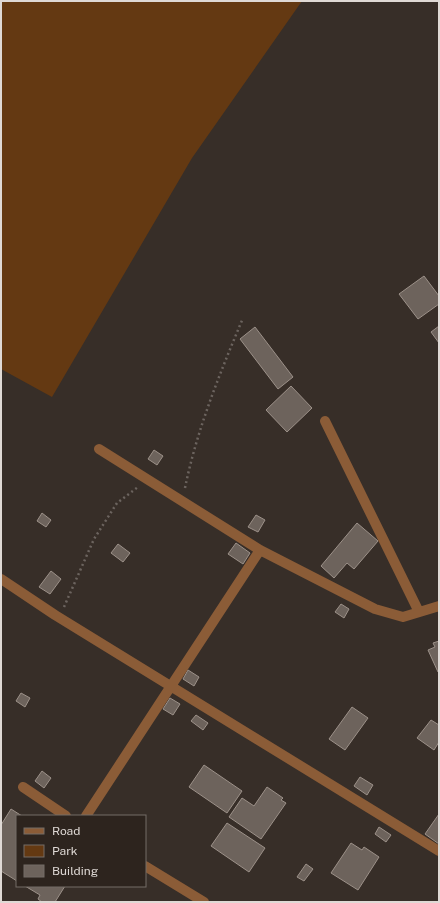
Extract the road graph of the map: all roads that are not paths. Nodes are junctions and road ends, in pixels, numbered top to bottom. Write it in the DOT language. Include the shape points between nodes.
graph roads {
  1 [pos="325,421"];
  2 [pos="99,449"];
  3 [pos="260,550"];
  4 [pos="1,579"];
  5 [pos="439,606"];
  6 [pos="419,612"];
  7 [pos="171,686"];
  8 [pos="23,787"];
  9 [pos="65,815"];
  10 [pos="87,815"];
  11 [pos="439,851"];
  12 [pos="146,867"];
  13 [pos="204,902"];
  1 -- 6 [label="street"];
  2 -- 3 [label="street"];
  3 -- 6 [label="street" via="375,609 403,617"];
  3 -- 7 [label="street"];
  4 -- 7 [label="street"];
  5 -- 6 [label="street"];
  7 -- 10 [label="street"];
  7 -- 11 [label="street"];
  8 -- 9 [label="street"];
  12 -- 13 [label="street"];
}
